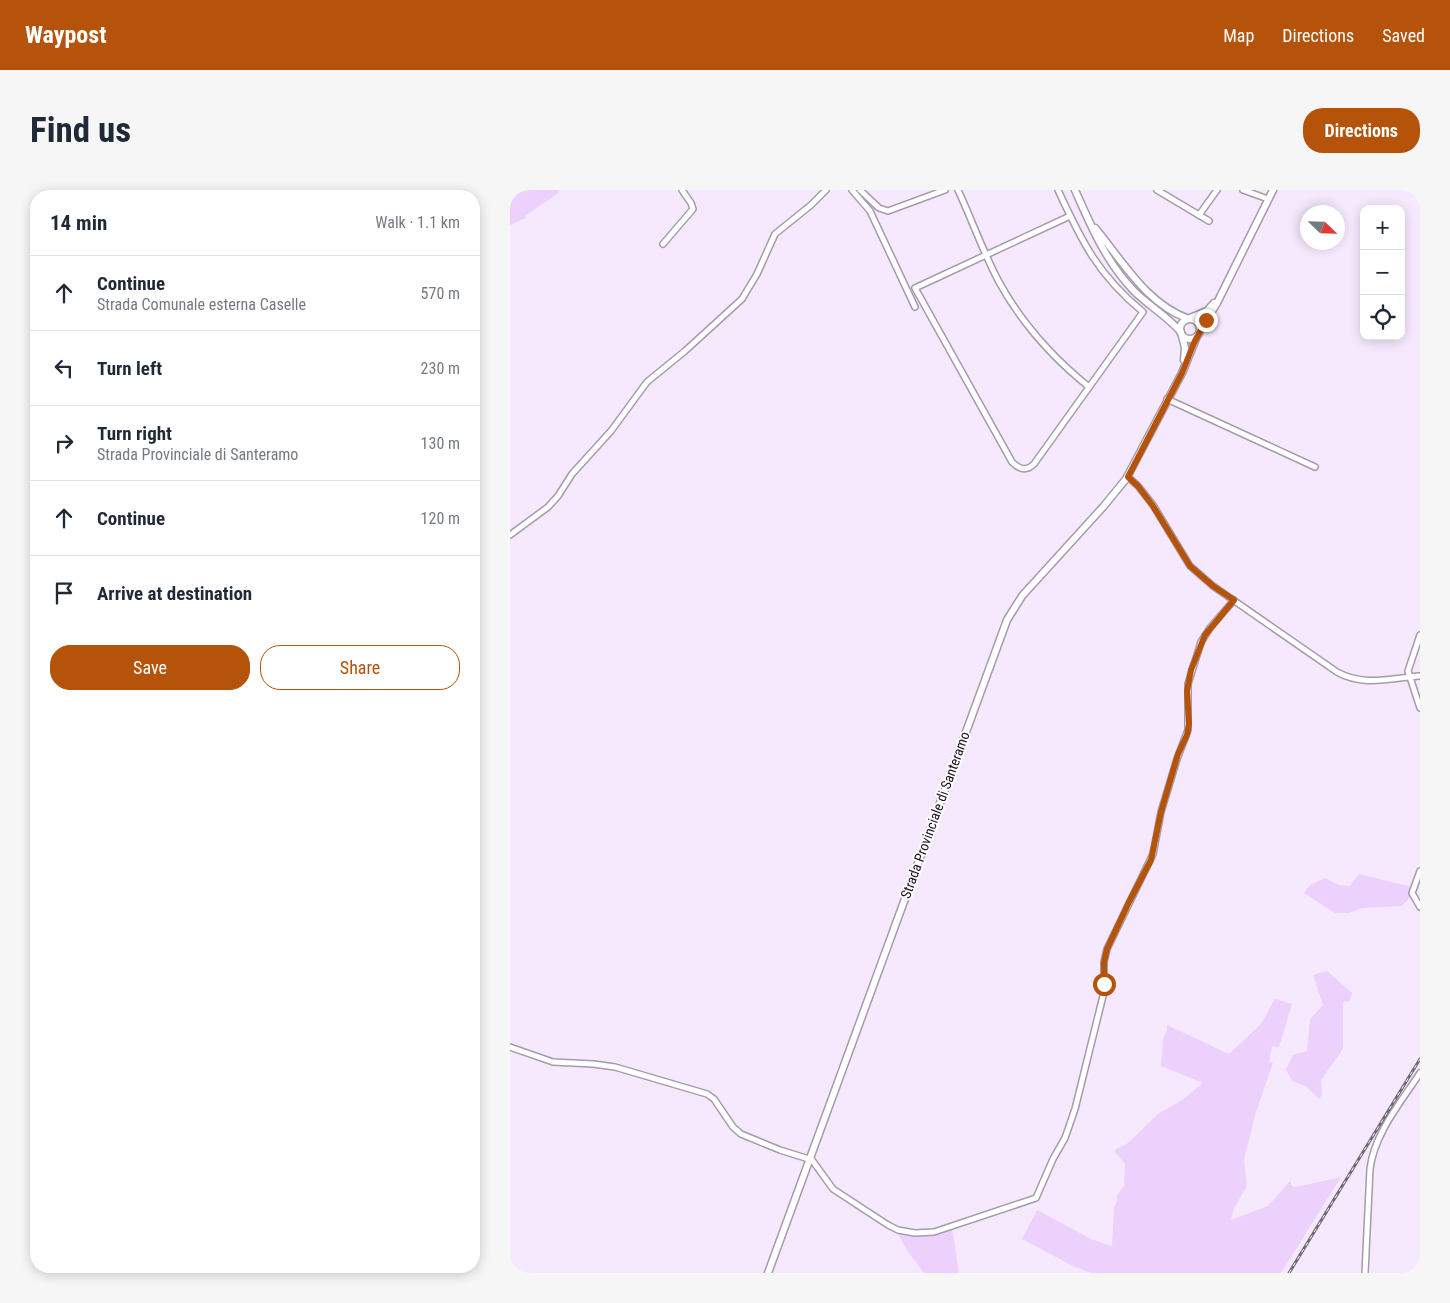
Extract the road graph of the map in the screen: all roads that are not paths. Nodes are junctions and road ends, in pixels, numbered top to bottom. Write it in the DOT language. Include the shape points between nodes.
graph roads {
  1 [pos="682,190"];
  2 [pos="826,190"];
  3 [pos="852,190"];
  4 [pos="860,190"];
  5 [pos="944,190"];
  6 [pos="958,190"];
  7 [pos="1058,190"];
  8 [pos="1075,190"];
  9 [pos="1157,190"];
  10 [pos="1217,190"];
  11 [pos="1243,190"];
  12 [pos="1273,190"];
  13 [pos="1268,199"];
  14 [pos="879,208"];
  15 [pos="872,214"];
  16 [pos="1198,215"];
  17 [pos="1070,216"];
  18 [pos="1209,221"];
  19 [pos="1089,222"];
  20 [pos="664,244"];
  21 [pos="986,255"];
  22 [pos="1228,281"];
  23 [pos="915,307"];
  24 [pos="1190,318"];
  25 [pos="1200,329"];
  26 [pos="1181,333"];
  27 [pos="1197,336"];
  28 [pos="1089,387"];
  29 [pos="1168,397"];
  30 [pos="1315,467"];
  31 [pos="1128,477"];
  32 [pos="510,535"];
  33 [pos="1234,600"];
  34 [pos="1420,635"];
  35 [pos="1420,676"];
  36 [pos="1408,677"];
  37 [pos="1420,708"];
  38 [pos="1420,871"];
  39 [pos="1420,907"];
  40 [pos="510,1047"];
  41 [pos="1420,1073"];
  42 [pos="810,1159"];
  43 [pos="768,1273"];
  44 [pos="1365,1273"];
  1 -- 20 [label="street" via="693,209"];
  2 -- 32 [label="street" via="775,234 742,299 647,382 611,431 572,474 558,496"];
  3 -- 15 [label="street"];
  4 -- 14 [label="street"];
  5 -- 14 [label="street" via="892,210"];
  6 -- 21 [label="street"];
  7 -- 17 [label="street"];
  8 -- 19 [label="main road"];
  9 -- 16 [label="street"];
  10 -- 16 [label="street"];
  11 -- 13 [label="street"];
  12 -- 13 [label="main road"];
  13 -- 22 [label="main road"];
  14 -- 15 [label="street"];
  15 -- 23 [label="street"];
  16 -- 18 [label="street"];
  17 -- 21 [label="street"];
  17 -- 28 [label="street" via="1096,264 1143,312"];
  19 -- 24 [label="main road" via="1146,290 1177,315"];
  19 -- 26 [label="main road" via="1119,274"];
  21 -- 28 [label="street" via="1006,294 1034,333"];
  21 -- 28 [label="street" via="915,288 1016,466 1030,469"];
  22 -- 24 [label="main road" via="1212,307"];
  22 -- 25 [label="main road"];
  24 -- 25 [label="main road" via="1196,320"];
  24 -- 26 [label="main road" via="1182,323"];
  25 -- 27 [label="main road"];
  26 -- 27 [label="main road" via="1187,339"];
  26 -- 29 [label="main road" via="1185,359"];
  27 -- 29 [label="main road"];
  29 -- 30 [label="street"];
  29 -- 31 [label="main road, Strada Provinciale di Santeramo"];
  31 -- 33 [label="street" via="1153,506 1190,566"];
  31 -- 42 [label="main road, Strada Provinciale di Santeramo" via="1022,596 1006,620"];
  33 -- 36 [label="street" via="1343,675 1374,682"];
  33 -- 42 [label="street" via="1205,635 1191,670 1187,691 1188,730 1161,812 1153,854 1107,949 1104,992 1075,1109 1036,1198 938,1231 915,1233 894,1228 842,1196 828,1184"];
  34 -- 36 [label="street"];
  35 -- 36 [label="street"];
  36 -- 37 [label="street"];
  38 -- 39 [label="street" via="1412,889"];
  40 -- 42 [label="street" via="553,1062 615,1067 707,1094 741,1134"];
  41 -- 44 [label="street" via="1372,1152"];
  42 -- 43 [label="main road, Strada Provinciale di Santeramo"];
}
